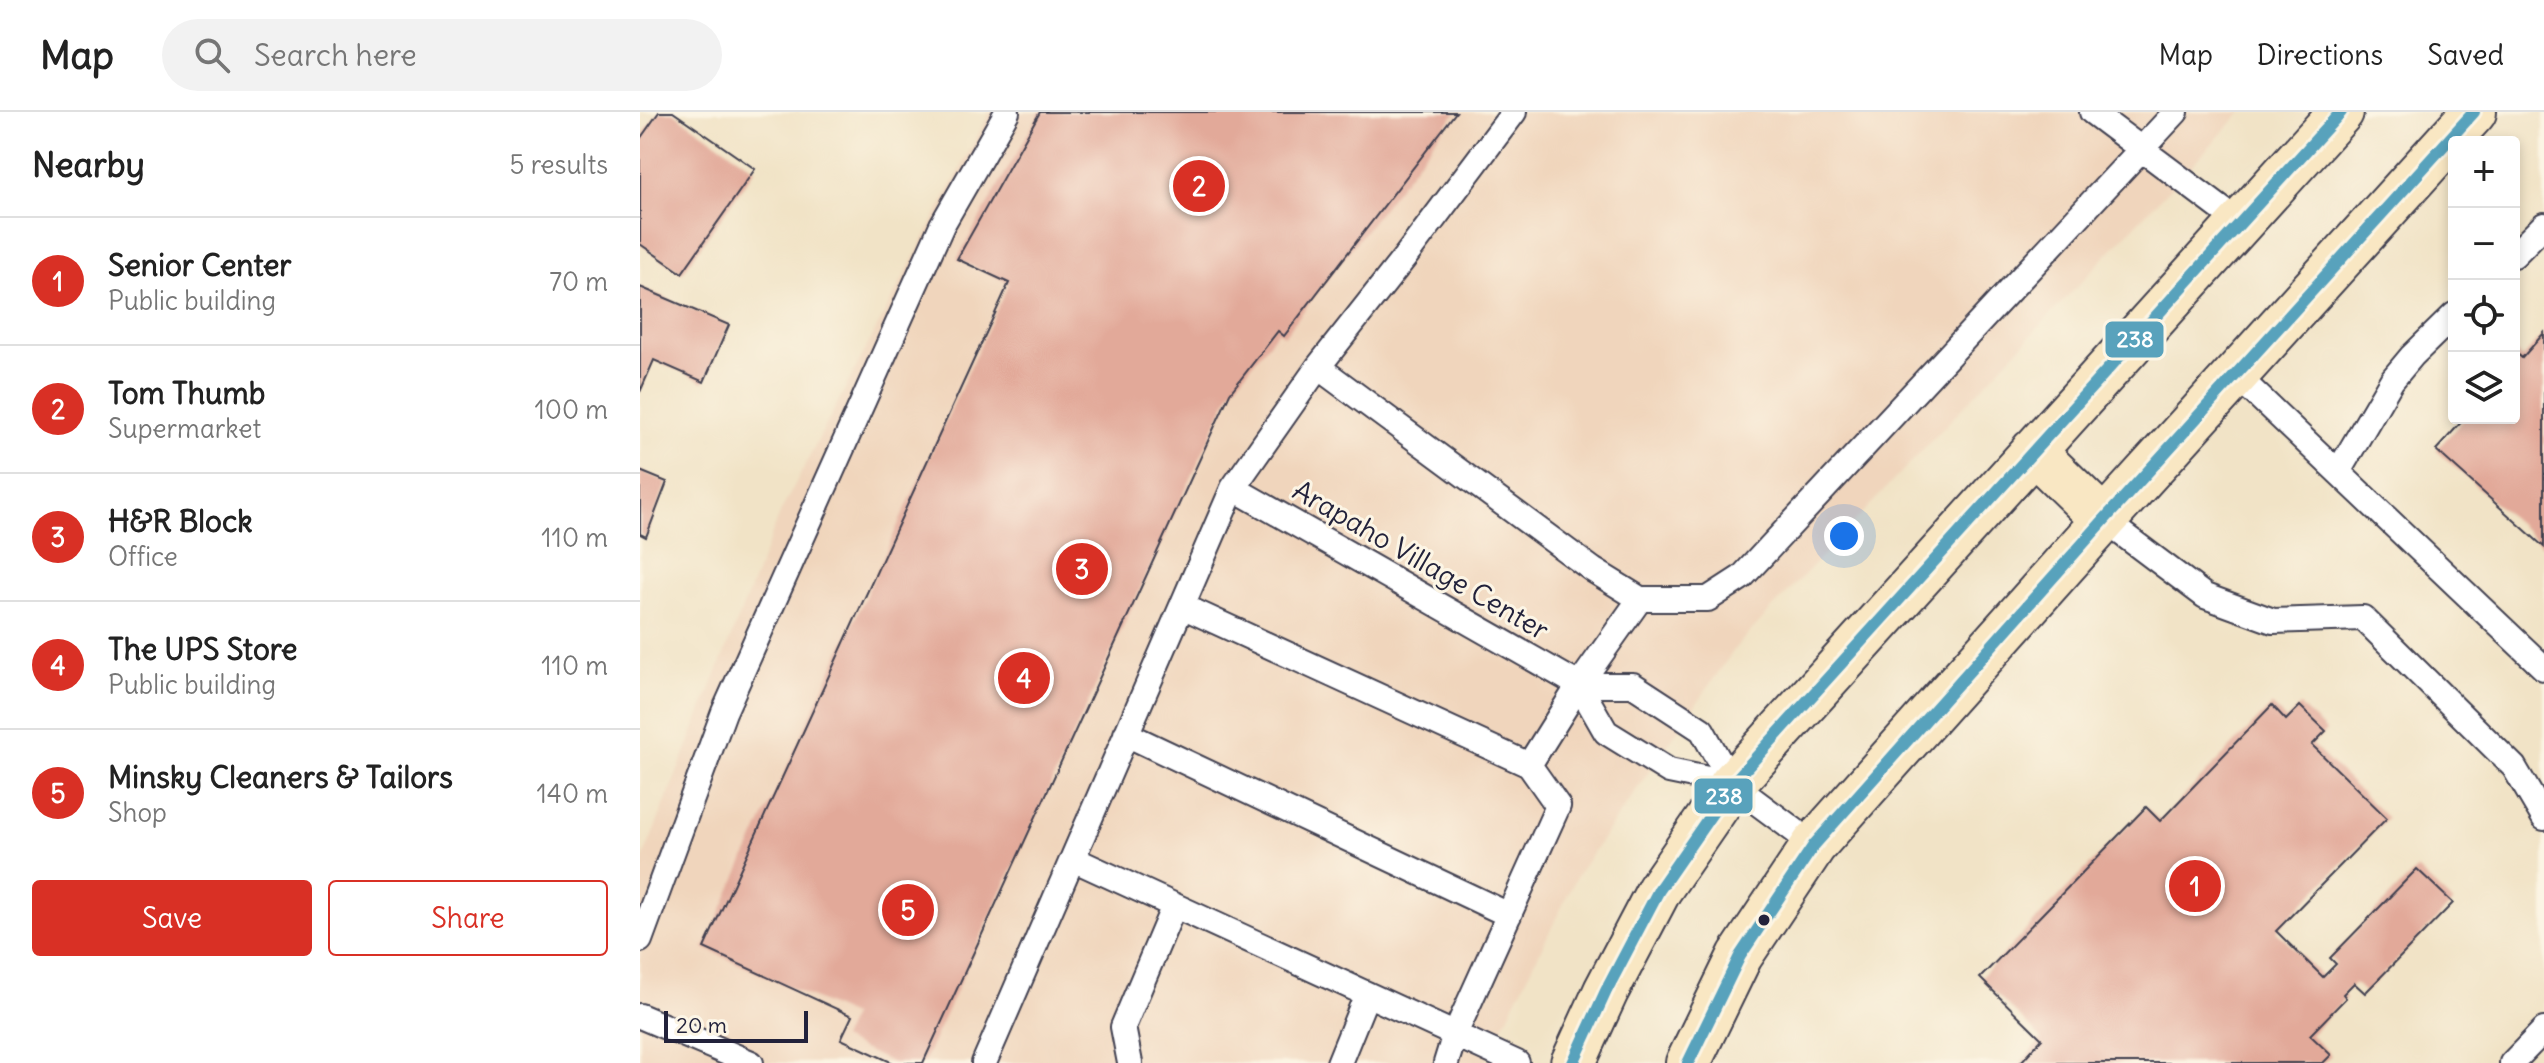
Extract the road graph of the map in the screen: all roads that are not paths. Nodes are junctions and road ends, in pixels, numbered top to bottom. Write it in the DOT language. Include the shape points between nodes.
graph roads {
  1 [pos="1007,112"];
  2 [pos="1514,112"];
  3 [pos="2092,112"];
  4 [pos="2176,112"];
  5 [pos="2341,112"];
  6 [pos="2474,112"];
  7 [pos="2141,149"];
  8 [pos="2240,223"];
  9 [pos="2544,225"];
  10 [pos="2520,249"];
  11 [pos="2448,321"];
  12 [pos="1318,367"];
  13 [pos="2236,375"];
  14 [pos="2033,451"];
  15 [pos="2338,472"];
  16 [pos="1233,488"];
  17 [pos="2104,520"];
  18 [pos="1640,599"];
  19 [pos="1182,606"];
  20 [pos="2544,668"];
  21 [pos="1579,685"];
  22 [pos="1126,734"];
  23 [pos="1529,765"];
  24 [pos="1732,784"];
  25 [pos="2544,818"];
  26 [pos="1814,845"];
  27 [pos="1073,859"];
  28 [pos="1174,906"];
  29 [pos="1509,915"];
  30 [pos="640,940"];
  31 [pos="1367,994"];
  32 [pos="640,1016"];
  33 [pos="2544,1030"];
  34 [pos="1455,1034"];
  35 [pos="751,1063"];
  36 [pos="984,1063"];
  37 [pos="1130,1063"];
  38 [pos="1339,1063"];
  39 [pos="1446,1063"];
  40 [pos="1517,1063"];
  41 [pos="1573,1063"];
  42 [pos="1688,1063"];
  43 [pos="2512,1063"];
  1 -- 30 [label="lane" via="942,225 724,712"];
  2 -- 12 [label="lane"];
  3 -- 7 [label="lane"];
  4 -- 7 [label="lane"];
  5 -- 8 [label="main road"];
  6 -- 13 [label="main road"];
  7 -- 8 [label="lane"];
  7 -- 18 [label="lane" via="1742,577 1708,599"];
  8 -- 14 [label="main road"];
  9 -- 10 [label="lane"];
  11 -- 15 [label="lane" via="2392,380"];
  12 -- 16 [label="lane"];
  12 -- 18 [label="lane"];
  13 -- 15 [label="lane"];
  13 -- 17 [label="main road"];
  14 -- 17 [label="main road"];
  14 -- 24 [label="main road"];
  15 -- 20 [label="lane"];
  16 -- 19 [label="lane"];
  16 -- 21 [label="lane, Arapaho Village Center"];
  17 -- 25 [label="lane" via="2205,596 2273,621 2363,618 2514,767"];
  17 -- 26 [label="main road"];
  18 -- 21 [label="lane"];
  19 -- 22 [label="lane"];
  19 -- 23 [label="lane"];
  21 -- 23 [label="lane"];
  21 -- 24 [label="lane, Arapaho Village Center" via="1606,732 1669,771"];
  21 -- 24 [label="lane, Arapaho Village Center" via="1633,685 1702,730"];
  22 -- 27 [label="lane"];
  22 -- 29 [label="lane"];
  23 -- 29 [label="lane" via="1558,806"];
  24 -- 26 [label="lane, Arapaho Village Center"];
  24 -- 41 [label="main road" via="1659,890"];
  26 -- 42 [label="main road" via="1740,956"];
  27 -- 28 [label="lane"];
  27 -- 36 [label="lane"];
  28 -- 31 [label="lane"];
  28 -- 37 [label="lane" via="1123,1027"];
  29 -- 34 [label="lane"];
  31 -- 34 [label="lane"];
  31 -- 38 [label="lane"];
  32 -- 35 [label="lane"];
  33 -- 43 [label="lane"];
  34 -- 39 [label="lane"];
  34 -- 40 [label="lane"];
}
